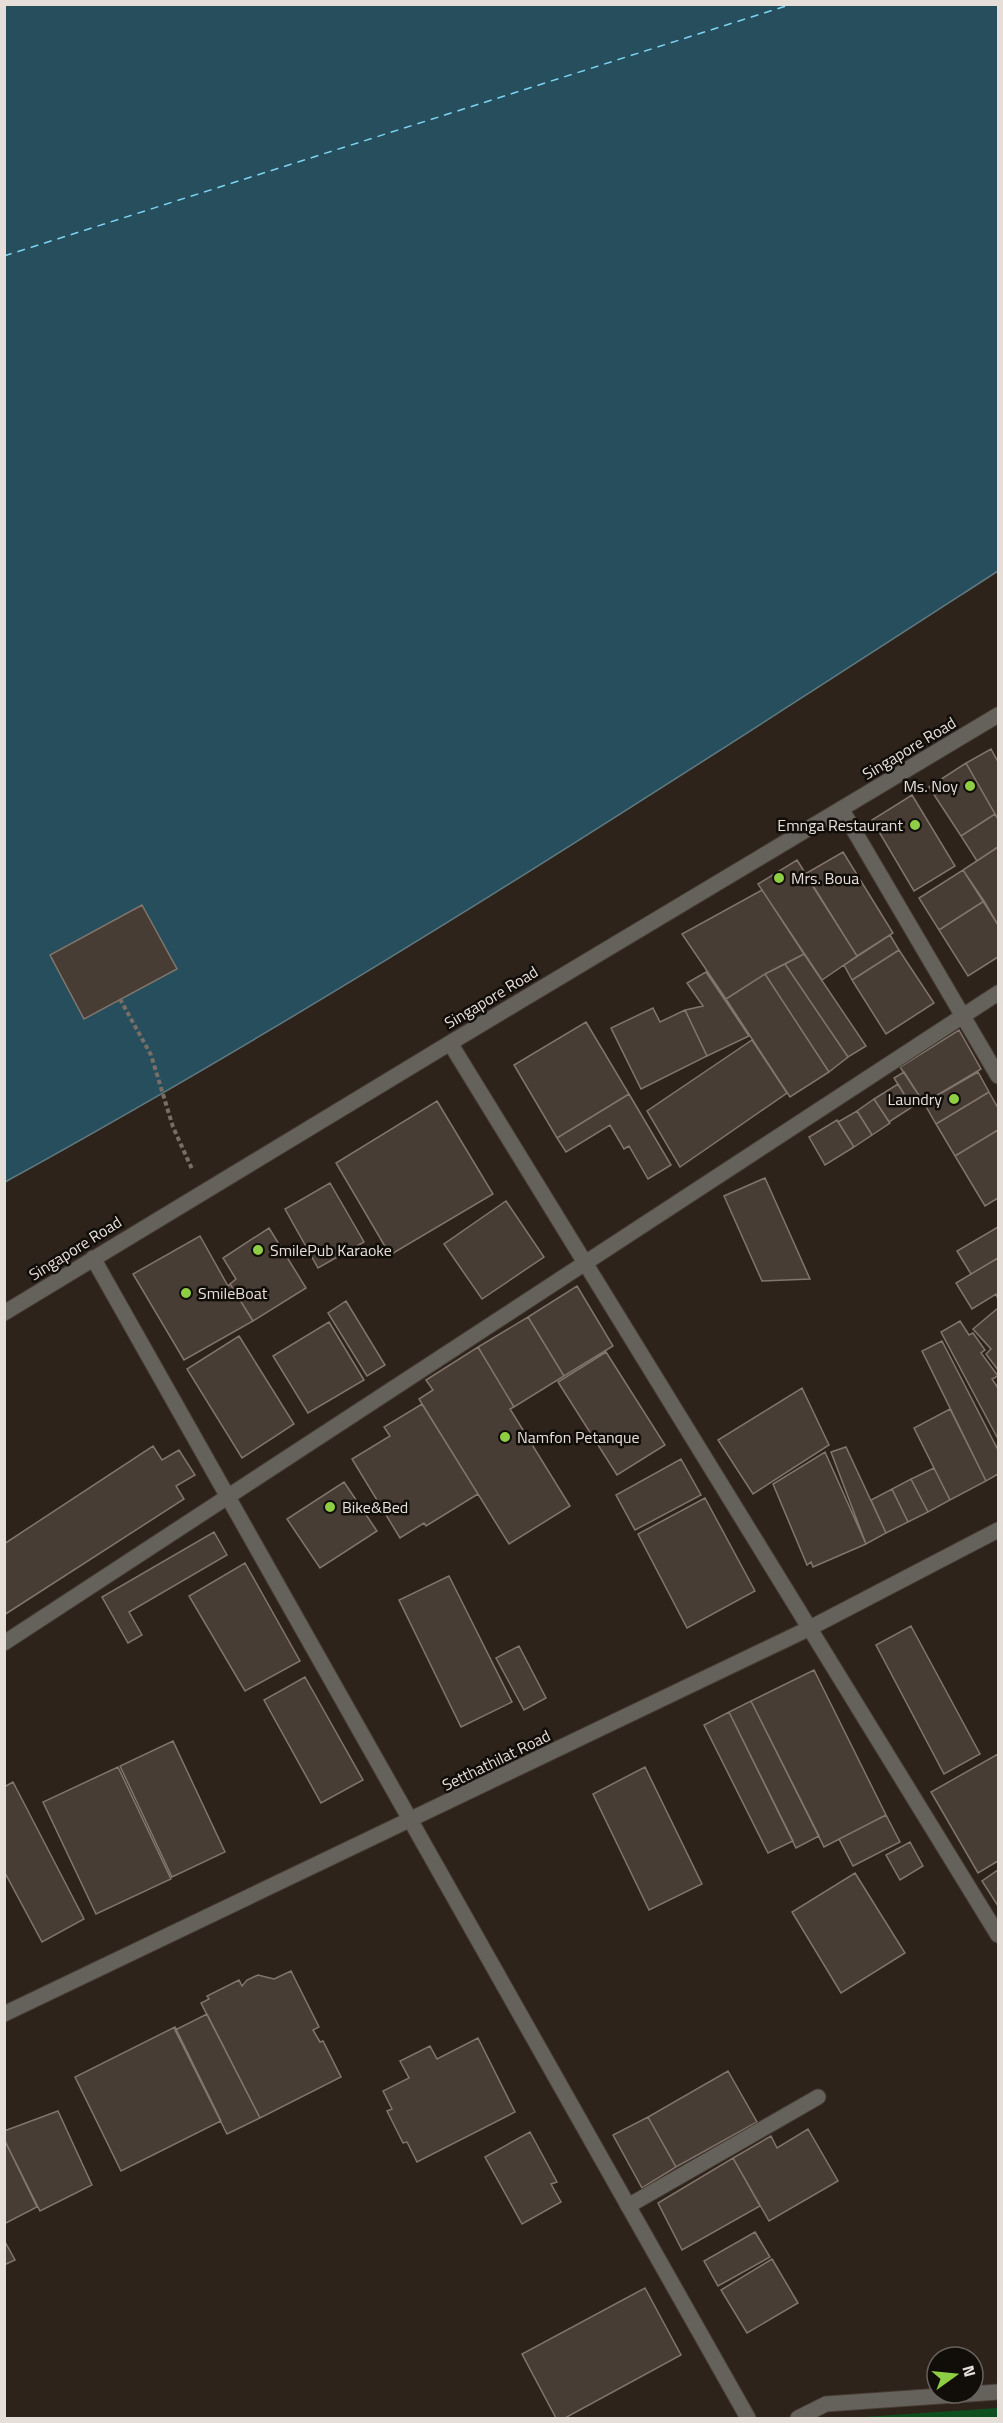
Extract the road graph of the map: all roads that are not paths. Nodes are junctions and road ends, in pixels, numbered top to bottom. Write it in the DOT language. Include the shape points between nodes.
graph roads {
  1 [pos="999,715"];
  2 [pos="842,810"];
  3 [pos="999,993"];
  4 [pos="964,1015"];
  5 [pos="450,1043"];
  6 [pos="999,1076"];
  7 [pos="93,1258"];
  8 [pos="584,1263"];
  9 [pos="4,1313"];
  10 [pos="228,1497"];
  11 [pos="999,1530"];
  12 [pos="810,1628"];
  13 [pos="4,1643"];
  14 [pos="412,1820"];
  15 [pos="999,1935"];
  16 [pos="4,2014"];
  17 [pos="818,2097"];
  18 [pos="628,2206"];
  19 [pos="999,2392"];
  20 [pos="748,2418"];
  21 [pos="798,2418"];
  1 -- 2 [label="street, Singapore Road"];
  2 -- 4 [label="street"];
  2 -- 5 [label="street, Singapore Road"];
  3 -- 4 [label="street"];
  4 -- 6 [label="street"];
  4 -- 8 [label="street"];
  5 -- 7 [label="street, Singapore Road"];
  5 -- 8 [label="street"];
  7 -- 9 [label="street, Singapore Road"];
  7 -- 10 [label="street"];
  8 -- 10 [label="street"];
  8 -- 12 [label="street"];
  10 -- 13 [label="street"];
  10 -- 14 [label="street"];
  11 -- 12 [label="street, Setthathilat Road"];
  12 -- 14 [label="street, Setthathilat Road"];
  12 -- 15 [label="street"];
  14 -- 16 [label="street, Setthathilat Road"];
  14 -- 18 [label="street"];
  17 -- 18 [label="street"];
  18 -- 20 [label="street"];
  19 -- 21 [label="street" via="826,2404"];
}
